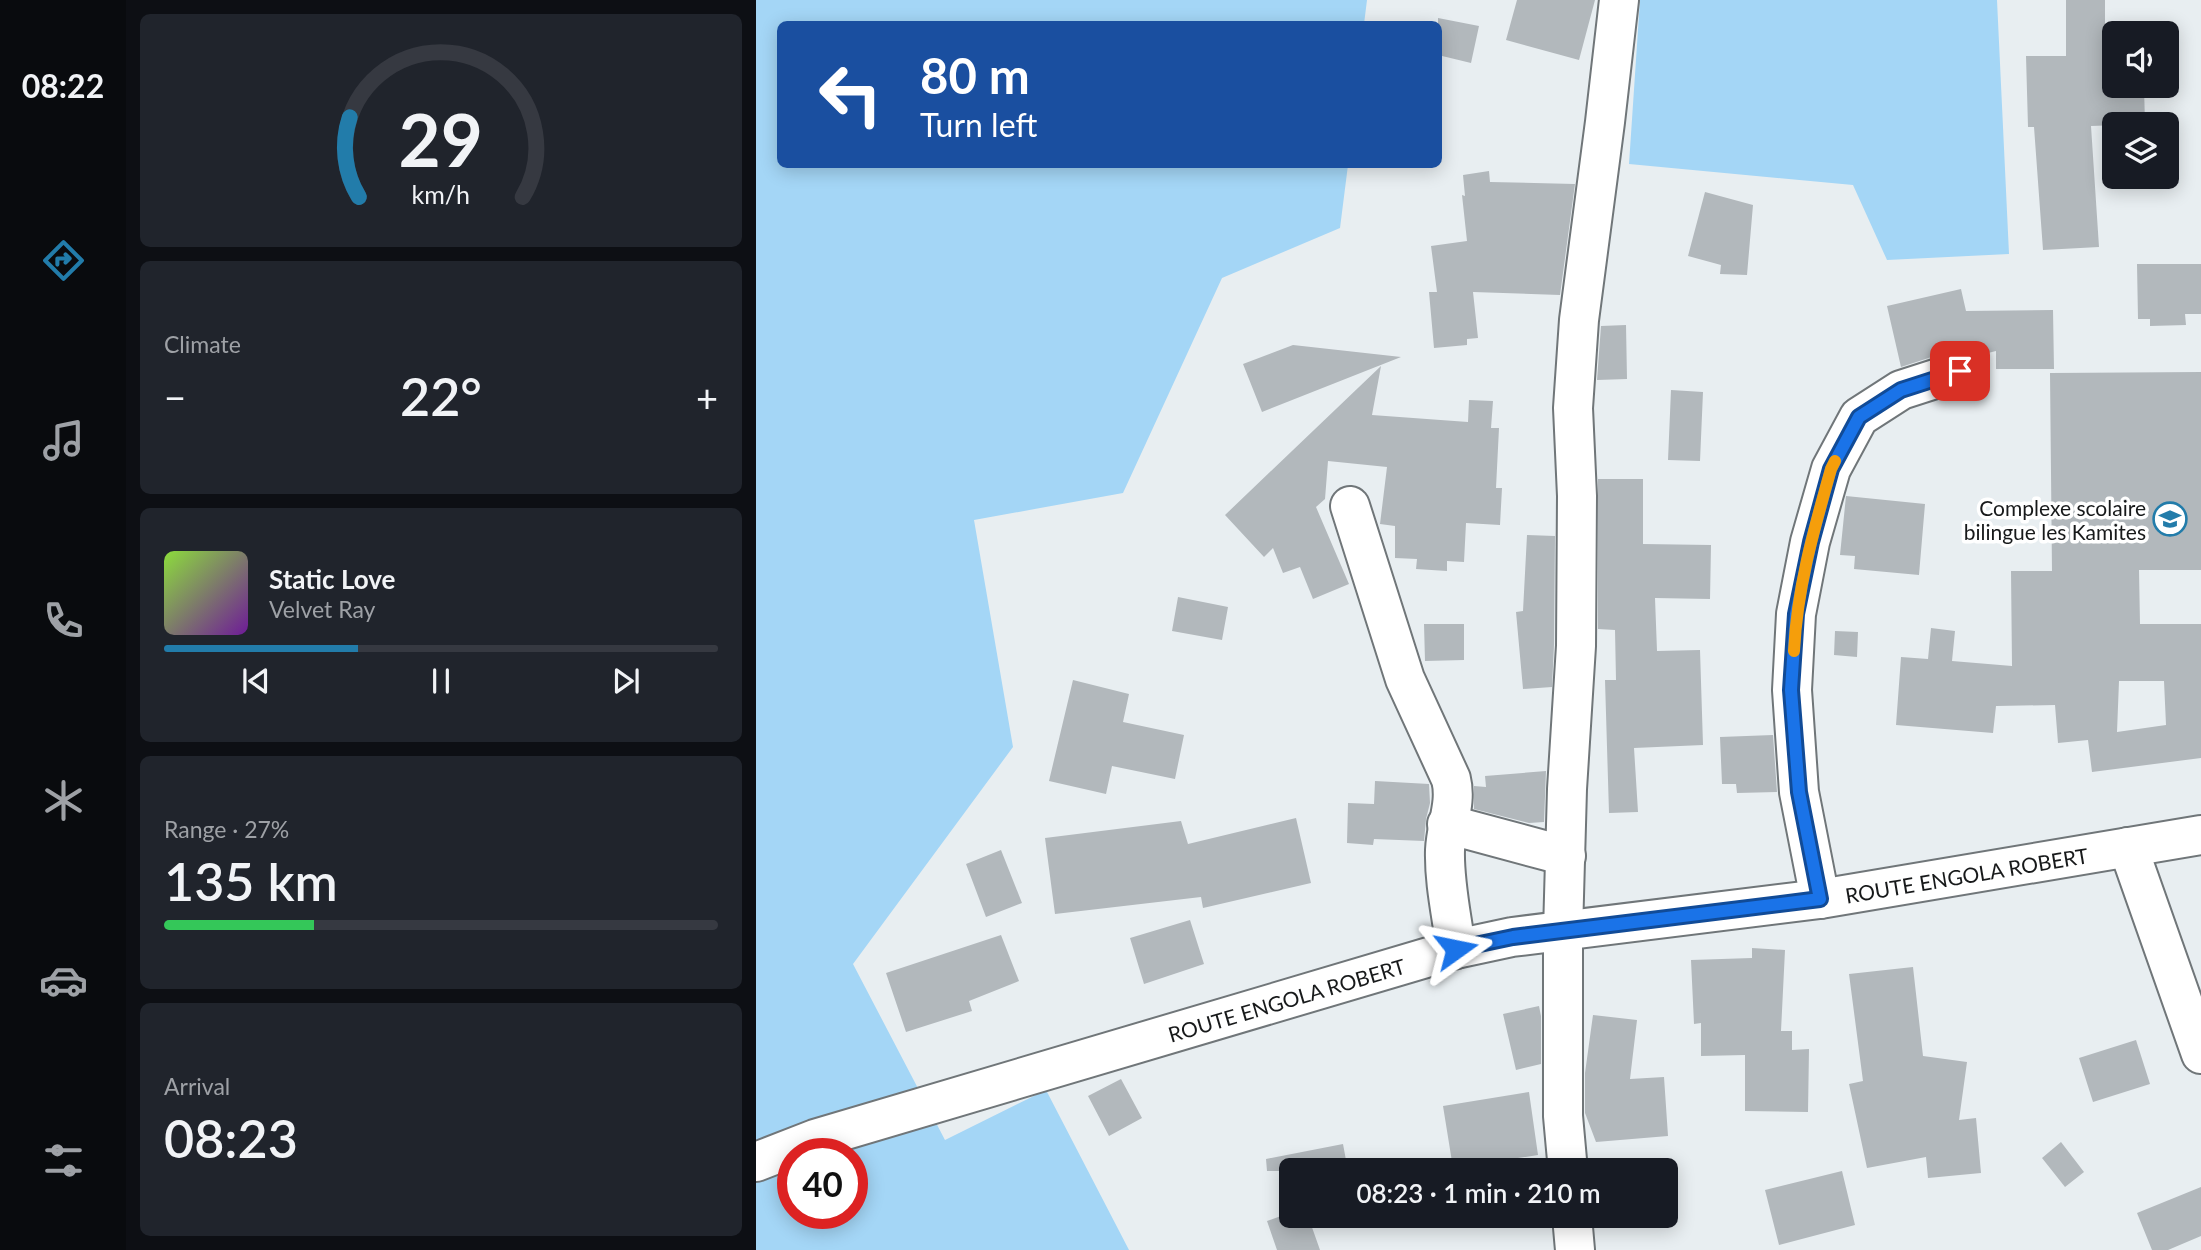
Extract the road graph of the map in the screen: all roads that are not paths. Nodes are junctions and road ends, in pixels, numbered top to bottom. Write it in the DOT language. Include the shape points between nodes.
graph roads {
  1 [pos="1619,0"];
  2 [pos="1960,371"];
  3 [pos="1350,506"];
  4 [pos="1447,824"];
  5 [pos="2201,835"];
  6 [pos="2127,847"];
  7 [pos="1566,856"];
  8 [pos="1820,899"];
  9 [pos="1563,932"];
  10 [pos="1456,949"];
  11 [pos="2201,1054"];
  12 [pos="1567,1158"];
  13 [pos="756,1162"];
  14 [pos="1573,1228"];
  15 [pos="1575,1250"];
  1 -- 7 [label="street" via="1578,320 1574,396 1576,646"];
  2 -- 8 [label="street" via="1901,390 1859,417 1831,469 1811,542 1796,614 1791,690 1799,792"];
  3 -- 4 [label="street" via="1405,679 1451,779 1454,802"];
  4 -- 7 [label="street"];
  4 -- 10 [label="street" via="1445,867"];
  5 -- 6 [label="street, ROUTE ENGOLA ROBERT"];
  6 -- 8 [label="street, ROUTE ENGOLA ROBERT"];
  6 -- 11 [label="street"];
  7 -- 9 [label="street"];
  8 -- 9 [label="street, ROUTE ENGOLA ROBERT"];
  9 -- 10 [label="street, ROUTE ENGOLA ROBERT"];
  9 -- 12 [label="street"];
  10 -- 13 [label="street, ROUTE ENGOLA ROBERT" via="815,1139"];
  14 -- 15 [label="street"];
}
